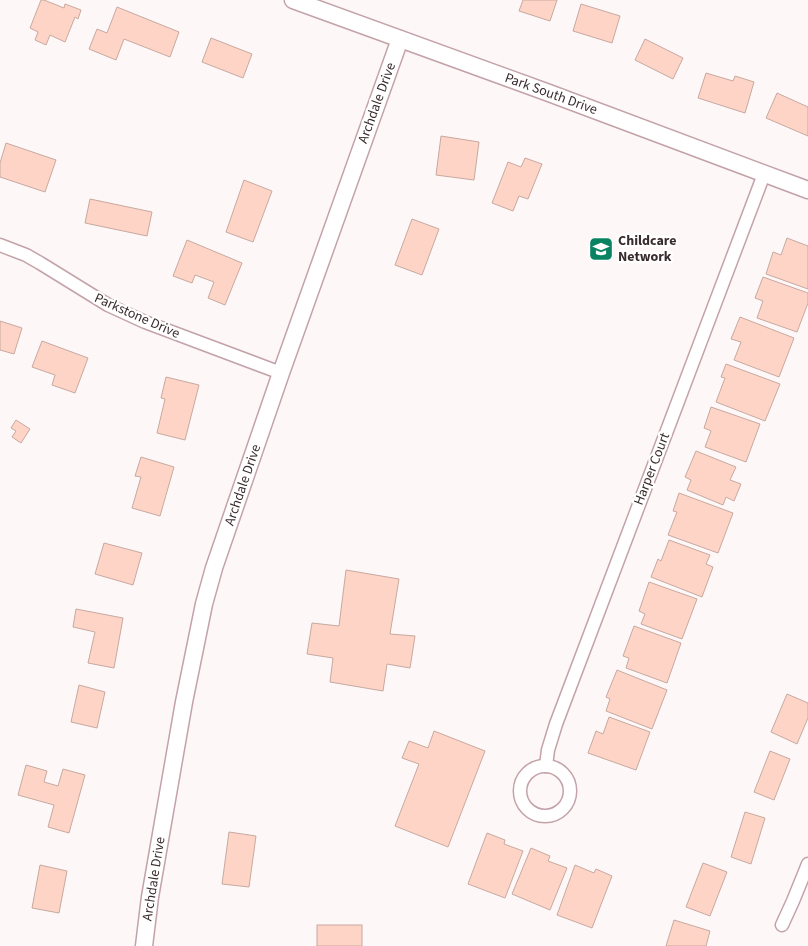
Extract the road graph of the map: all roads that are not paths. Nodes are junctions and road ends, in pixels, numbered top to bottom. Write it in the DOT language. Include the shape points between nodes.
graph roads {
  1 [pos="293,0"];
  2 [pos="400,39"];
  3 [pos="764,174"];
  4 [pos="808,190"];
  5 [pos="0,246"];
  6 [pos="281,373"];
  7 [pos="546,766"];
  8 [pos="808,864"];
  9 [pos="782,924"];
  10 [pos="144,946"];
  1 -- 2 [label="street, Park South Drive"];
  2 -- 3 [label="street, Park South Drive"];
  2 -- 6 [label="street, Archdale Drive"];
  3 -- 4 [label="street, Park South Drive"];
  3 -- 7 [label="street, Harper Court" via="556,724"];
  5 -- 6 [label="street, Parkstone Drive" via="33,259 108,305"];
  6 -- 10 [label="street, Archdale Drive" via="204,604 184,702"];
  8 -- 9 [label="street"];
}
